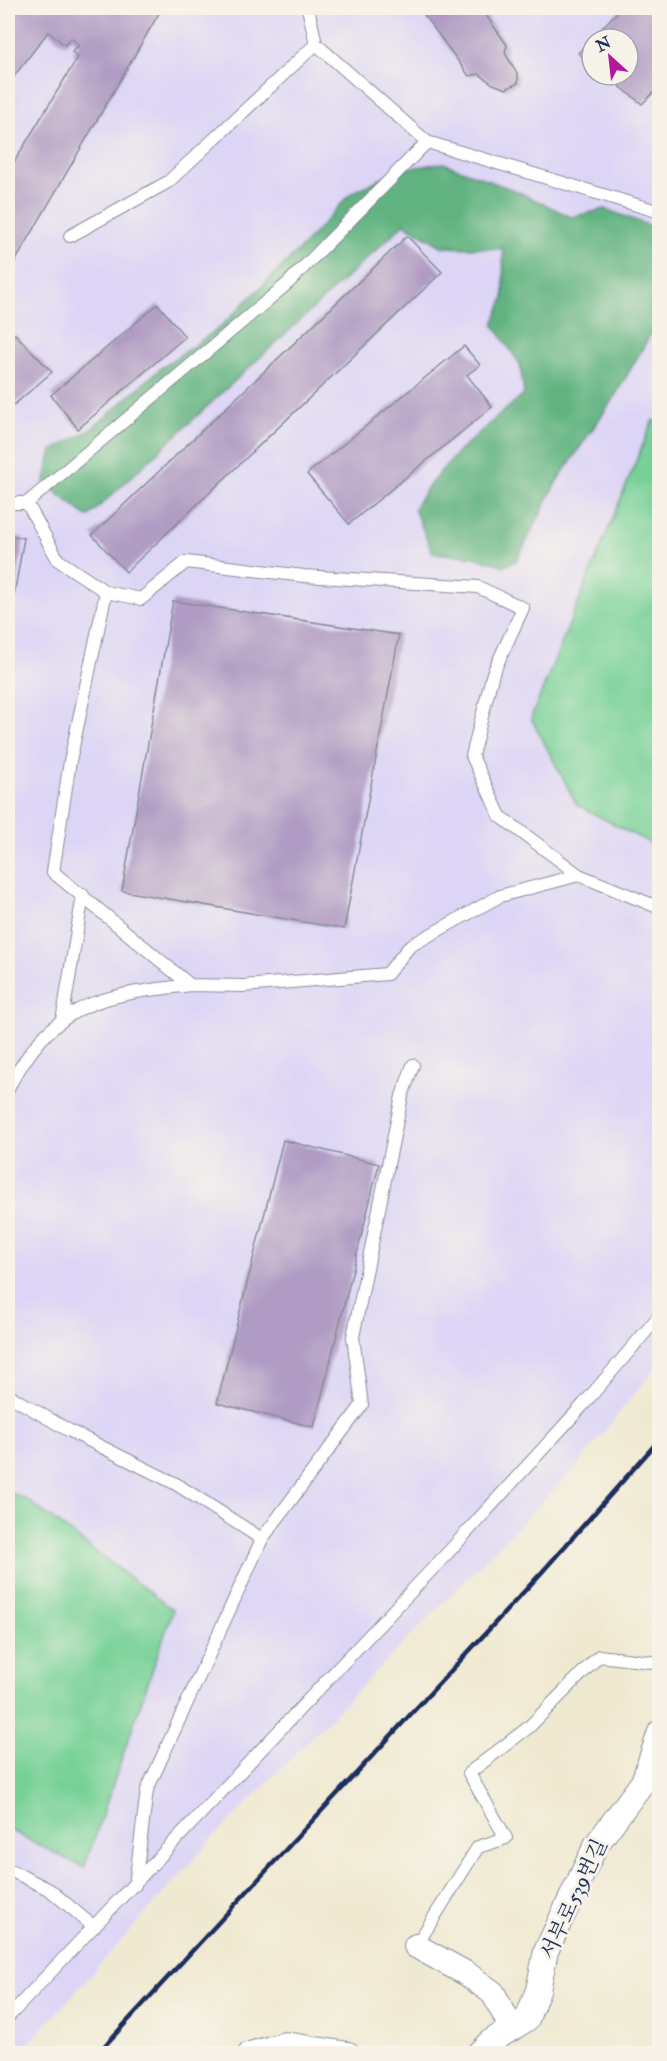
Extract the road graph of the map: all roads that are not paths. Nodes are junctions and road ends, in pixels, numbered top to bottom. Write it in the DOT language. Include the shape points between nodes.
graph roads {
  1 [pos="308,8"];
  2 [pos="316,44"];
  3 [pos="427,142"];
  4 [pos="660,212"];
  5 [pos="70,236"];
  6 [pos="8,502"];
  7 [pos="27,503"];
  8 [pos="106,592"];
  9 [pos="579,875"];
  10 [pos="83,895"];
  11 [pos="660,908"];
  12 [pos="190,985"];
  13 [pos="62,1021"];
  14 [pos="413,1065"];
  15 [pos="8,1090"];
  16 [pos="660,1315"];
  17 [pos="8,1395"];
  18 [pos="262,1539"];
  19 [pos="660,1663"];
  20 [pos="660,1732"];
  21 [pos="8,1869"];
  22 [pos="135,1885"];
  23 [pos="94,1927"];
  24 [pos="416,1946"];
  25 [pos="8,2017"];
  26 [pos="512,2029"];
  27 [pos="250,2054"];
  28 [pos="348,2054"];
  29 [pos="478,2054"];
  1 -- 2 [label="lane"];
  2 -- 3 [label="lane"];
  2 -- 5 [label="lane" via="168,182"];
  3 -- 4 [label="lane"];
  3 -- 7 [label="lane" via="288,282"];
  6 -- 7 [label="lane"];
  7 -- 8 [label="lane" via="58,560"];
  8 -- 9 [label="lane" via="141,599 186,562 304,576 478,587 523,608 493,673 472,756 500,816"];
  8 -- 10 [label="lane" via="70,761 53,872"];
  9 -- 11 [label="lane"];
  9 -- 12 [label="lane" via="500,896 410,945 387,974 255,985"];
  10 -- 12 [label="lane"];
  10 -- 13 [label="lane"];
  12 -- 13 [label="lane" via="124,994 82,1007"];
  13 -- 15 [label="lane" via="42,1035"];
  14 -- 18 [label="lane" via="402,1096 353,1337 362,1405"];
  16 -- 22 [label="lane" via="575,1414"];
  17 -- 18 [label="lane" via="176,1484"];
  18 -- 22 [label="lane" via="147,1790"];
  19 -- 24 [label="lane" via="598,1656 529,1727 469,1773 506,1838 478,1847"];
  20 -- 26 [label="street, 서부로539번길" via="643,1782 596,1845 546,1951 527,2019"];
  21 -- 23 [label="lane" via="50,1890"];
  22 -- 23 [label="lane"];
  23 -- 25 [label="lane"];
  24 -- 26 [label="street" via="493,1993"];
  26 -- 29 [label="street, 서부로539번길"];
  27 -- 28 [label="street" via="285,2044"];
}
